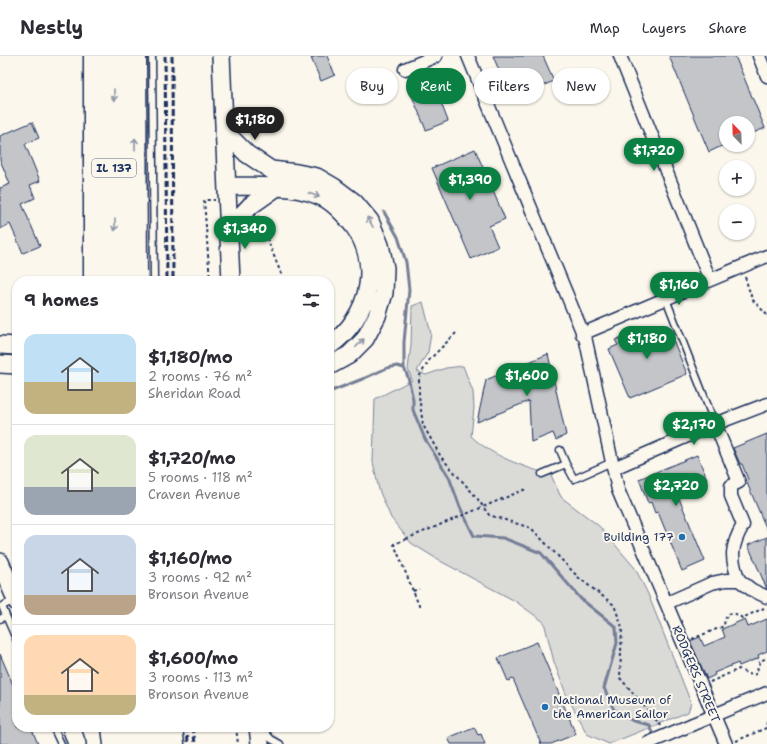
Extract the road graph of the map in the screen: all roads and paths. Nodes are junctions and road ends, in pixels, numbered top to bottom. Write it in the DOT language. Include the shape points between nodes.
graph roads {
  1 [pos="95,56"];
  2 [pos="113,56"];
  3 [pos="135,56"];
  4 [pos="152,56"];
  5 [pos="221,56"];
  6 [pos="436,56"];
  7 [pos="468,56"];
  8 [pos="620,56"];
  9 [pos="759,56"];
  10 [pos="405,69"];
  11 [pos="767,76"];
  12 [pos="224,131"];
  13 [pos="271,170"];
  14 [pos="227,182"];
  15 [pos="276,187"];
  16 [pos="204,200"];
  17 [pos="256,212"];
  18 [pos="229,228"];
  19 [pos="767,256"];
  20 [pos="95,276"];
  21 [pos="115,276"];
  22 [pos="136,276"];
  23 [pos="154,276"];
  24 [pos="210,276"];
  25 [pos="231,276"];
  26 [pos="282,276"];
  27 [pos="745,277"];
  28 [pos="710,280"];
  29 [pos="666,299"];
  30 [pos="767,315"];
  31 [pos="456,333"];
  32 [pos="582,334"];
  33 [pos="334,342"];
  34 [pos="0,345"];
  35 [pos="12,346"];
  36 [pos="334,363"];
  37 [pos="0,364"];
  38 [pos="12,365"];
  39 [pos="767,404"];
  40 [pos="715,424"];
  41 [pos="560,450"];
  42 [pos="566,464"];
  43 [pos="613,465"];
  44 [pos="542,474"];
  45 [pos="526,489"];
  46 [pos="0,562"];
  47 [pos="738,580"];
  48 [pos="419,589"];
  49 [pos="413,590"];
  50 [pos="767,597"];
  51 [pos="666,603"];
  52 [pos="9,604"];
  53 [pos="767,607"];
  54 [pos="420,608"];
  55 [pos="3,617"];
  56 [pos="12,632"];
  57 [pos="689,640"];
  58 [pos="767,658"];
  59 [pos="707,683"];
  60 [pos="767,693"];
  61 [pos="714,715"];
  62 [pos="767,722"];
  63 [pos="660,727"];
  64 [pos="55,732"];
  65 [pos="72,732"];
  66 [pos="114,732"];
  67 [pos="132,732"];
  68 [pos="153,732"];
  69 [pos="172,732"];
  70 [pos="237,732"];
  71 [pos="259,732"];
  72 [pos="263,732"];
  73 [pos="728,743"];
  74 [pos="61,744"];
  75 [pos="77,744"];
  76 [pos="115,744"];
  77 [pos="133,744"];
  78 [pos="154,744"];
  79 [pos="173,744"];
  80 [pos="238,744"];
  81 [pos="260,744"];
  82 [pos="280,744"];
  83 [pos="646,744"];
  1 -- 20 [label="highway"];
  2 -- 21 [label="highway, IL 137, one-way"];
  22 -- 3 [label="highway, IL 137, one-way"];
  4 -- 23 [label="lane"];
  5 -- 12 [label="street"];
  6 -- 10 [label="street"];
  7 -- 32 [label="street, RODGERS STREET"];
  8 -- 28 [label="street"];
  9 -- 11 [label="street"];
  12 -- 13 [label="street" via="247,154"];
  12 -- 14 [label="street"];
  13 -- 14 [label="street" via="266,176"];
  36 -- 13 [label="street, one-way" via="349,355 364,339 377,316 384,293 385,268 380,244 370,220 354,202 334,187 317,177"];
  14 -- 15 [label="street"];
  14 -- 18 [label="street"];
  15 -- 18 [label="street" via="250,206"];
  15 -- 33 [label="street, one-way" via="293,188 327,200 354,225 365,247 369,271 367,293 353,323 346,333"];
  16 -- 24 [label="path"];
  17 -- 26 [label="path"];
  18 -- 25 [label="street"];
  19 -- 28 [label="street"];
  27 -- 30 [label="path" via="752,299"];
  28 -- 29 [label="street"];
  29 -- 32 [label="street"];
  29 -- 40 [label="lane"];
  31 -- 63 [label="path" via="430,359 419,377 423,425 441,456 489,515 531,528 579,578 614,605 622,627 620,678"];
  32 -- 43 [label="street, RODGERS STREET" via="586,342"];
  34 -- 35 [label="street"];
  37 -- 38 [label="street"];
  39 -- 40 [label="street"];
  40 -- 43 [label="street"];
  40 -- 47 [label="street" via="739,482 731,486 731,496 743,526 732,557"];
  41 -- 42 [label="lane"];
  42 -- 43 [label="lane" via="574,480"];
  42 -- 44 [label="lane"];
  43 -- 51 [label="street, RODGERS STREET" via="618,490"];
  45 -- 49 [label="path, bridge" via="394,544"];
  46 -- 52 [label="street"];
  47 -- 50 [label="street"];
  47 -- 51 [label="street" via="712,583"];
  48 -- 49 [label="path"];
  49 -- 54 [label="path"];
  51 -- 61 [label="street, RODGERS STREET"];
  52 -- 55 [label="lane"];
  53 -- 57 [label="path" via="742,618 731,613 724,620 724,626"];
  55 -- 56 [label="lane"];
  58 -- 59 [label="path" via="760,661 756,674 748,674 739,669"];
  60 -- 61 [label="street"];
  61 -- 73 [label="street, RODGERS STREET"];
  61 -- 83 [label="street, bridge"];
  62 -- 73 [label="path" via="766,728"];
  64 -- 74 [label="lane"];
  65 -- 75 [label="street"];
  66 -- 76 [label="highway"];
  67 -- 77 [label="highway"];
  68 -- 78 [label="highway"];
  69 -- 79 [label="highway"];
  70 -- 80 [label="path"];
  71 -- 81 [label="street"];
  72 -- 82 [label="lane"];
}
